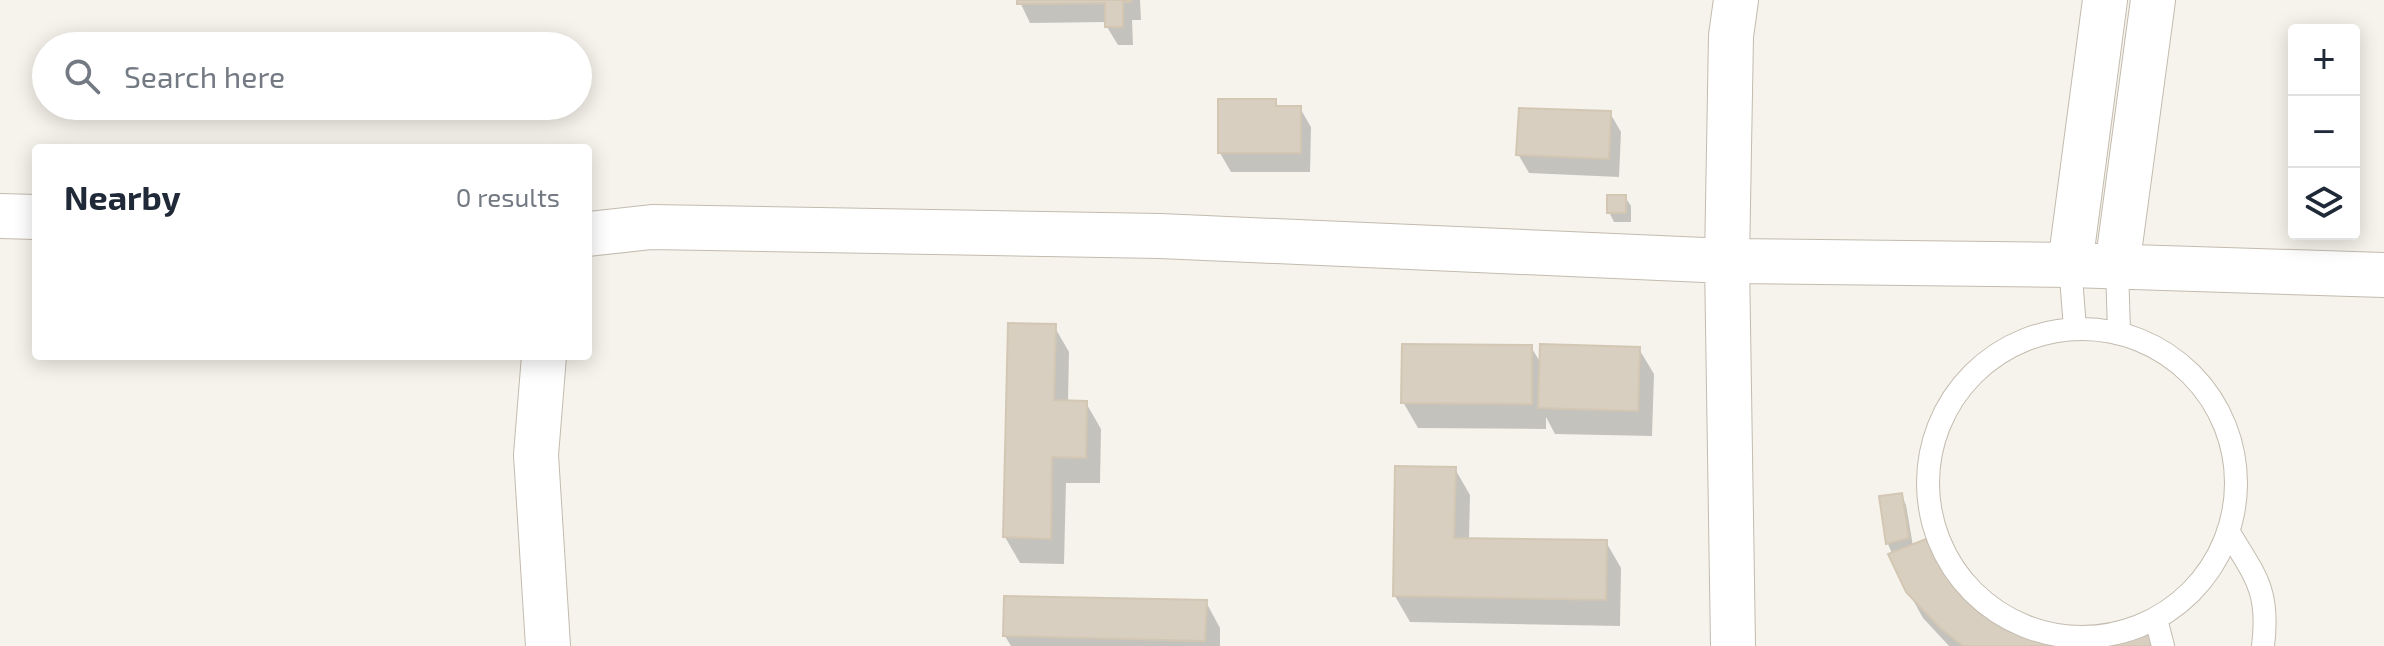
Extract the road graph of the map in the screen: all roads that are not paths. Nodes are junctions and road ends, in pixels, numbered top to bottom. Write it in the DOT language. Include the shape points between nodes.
graph roads {
  1 [pos="1736,0"];
  2 [pos="2105,0"];
  3 [pos="2153,0"];
  4 [pos="0,216"];
  5 [pos="32,217"];
  6 [pos="592,234"];
  7 [pos="1727,261"];
  8 [pos="2070,265"];
  9 [pos="2117,267"];
  10 [pos="2384,275"];
  11 [pos="2075,328"];
  12 [pos="2119,332"];
  13 [pos="544,360"];
  14 [pos="2228,531"];
  15 [pos="2156,619"];
  16 [pos="548,646"];
  17 [pos="1733,646"];
  18 [pos="2163,646"];
  19 [pos="2263,646"];
  1 -- 7 [label="street"];
  2 -- 8 [label="street"];
  3 -- 9 [label="street"];
  4 -- 5 [label="street"];
  6 -- 7 [label="street" via="652,227 1160,236"];
  7 -- 8 [label="street"];
  7 -- 17 [label="street"];
  8 -- 9 [label="street"];
  8 -- 11 [label="lane"];
  9 -- 10 [label="street"];
  9 -- 12 [label="lane"];
  11 -- 12 [label="lane"];
  11 -- 15 [label="lane" via="2029,337 1988,359 1956,392 1934,433 1926,478 1932,524 1950,566 1981,601 2021,625 2066,636 2112,634"];
  12 -- 14 [label="lane" via="2162,350 2197,379 2223,418 2236,462 2235,509"];
  13 -- 16 [label="street" via="536,455"];
  14 -- 15 [label="lane" via="2221,553 2193,590"];
  14 -- 19 [label="lane" via="2262,589"];
  15 -- 18 [label="lane"];
}
